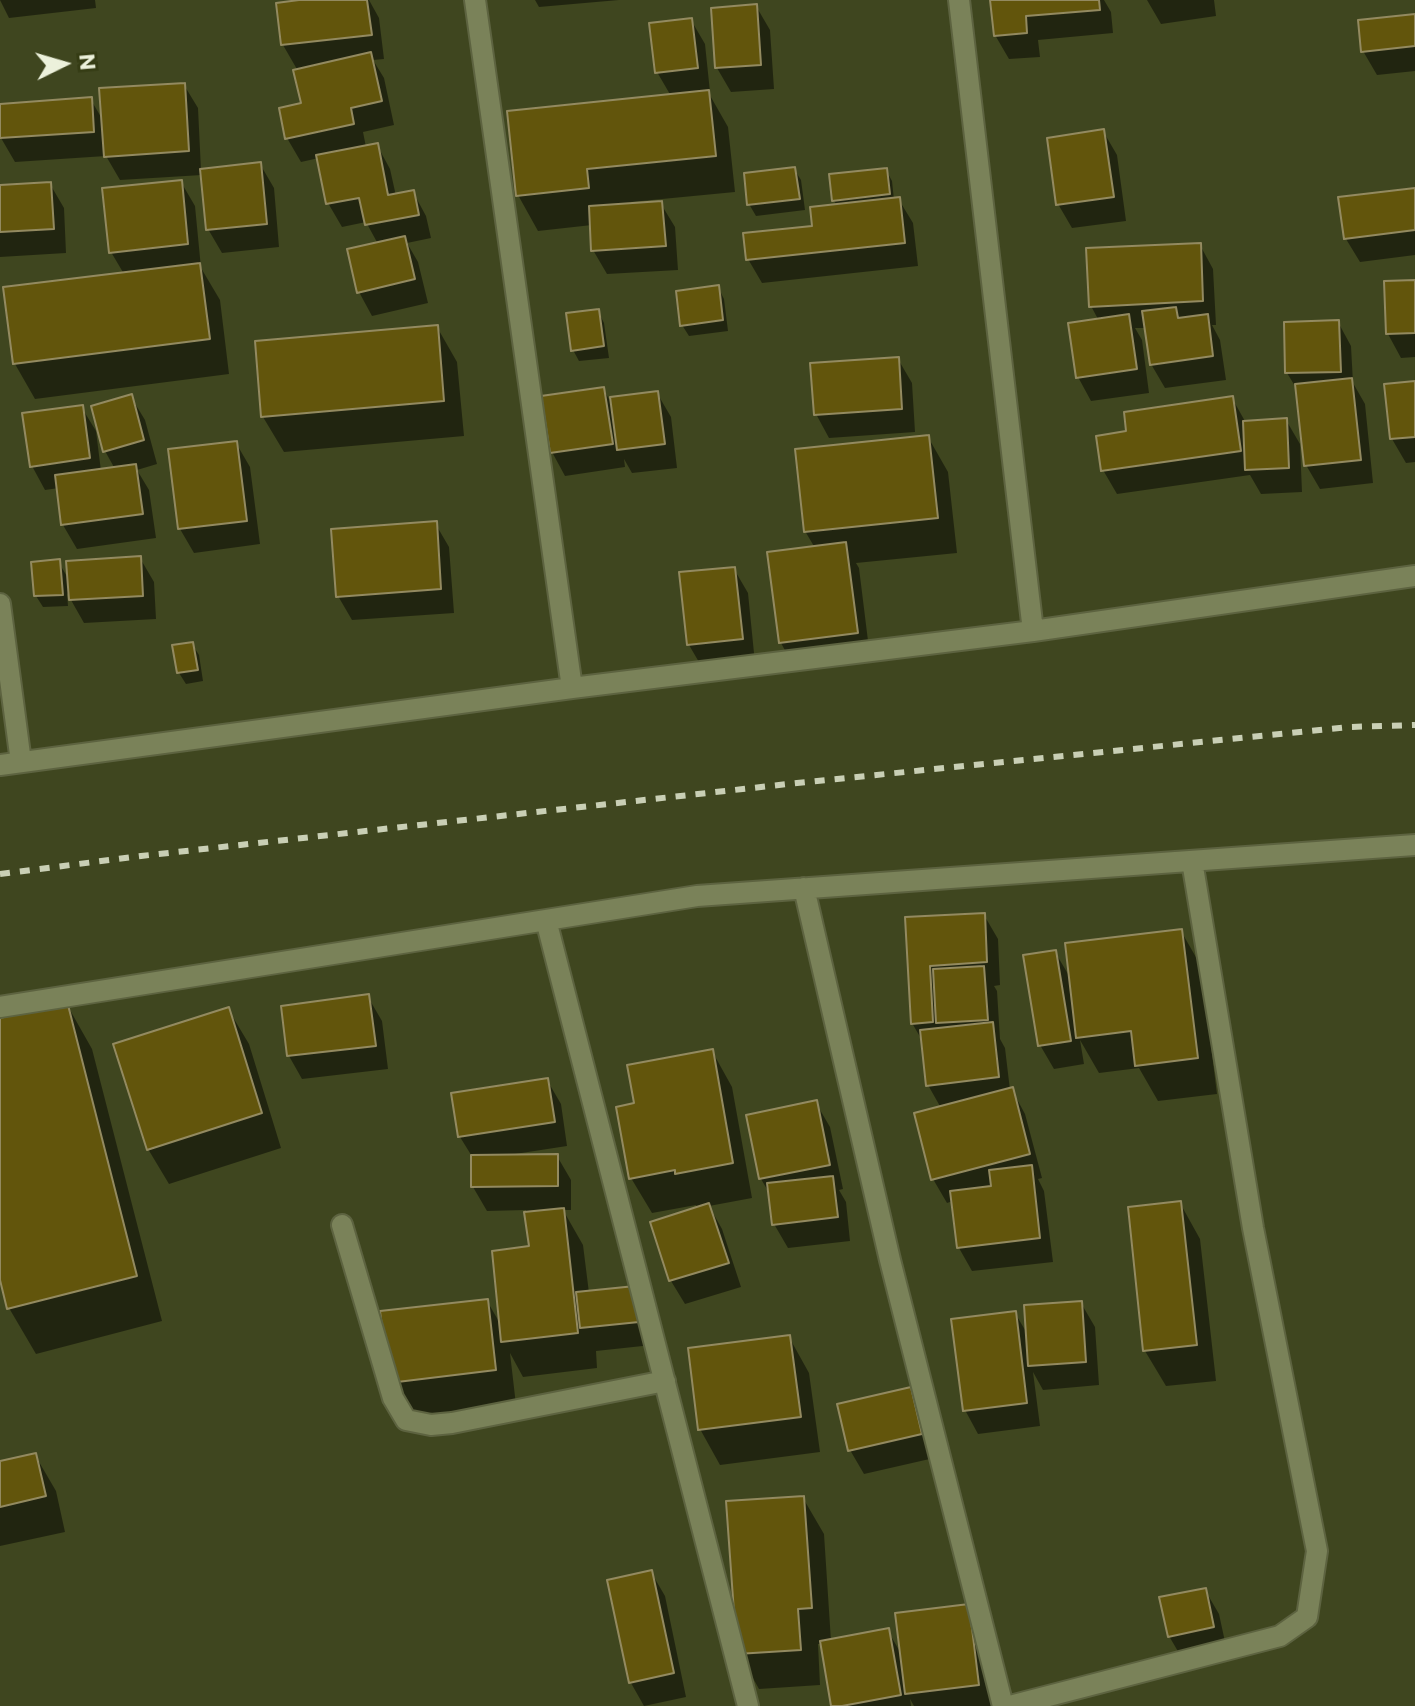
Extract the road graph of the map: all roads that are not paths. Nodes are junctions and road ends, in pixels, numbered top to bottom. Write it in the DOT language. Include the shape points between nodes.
graph roads {
  1 [pos="475,0"];
  2 [pos="959,0"];
  3 [pos="1415,576"];
  4 [pos="0,604"];
  5 [pos="1033,631"];
  6 [pos="572,688"];
  7 [pos="21,762"];
  8 [pos="0,765"];
  9 [pos="1415,845"];
  10 [pos="1192,861"];
  11 [pos="804,888"];
  12 [pos="546,920"];
  13 [pos="0,1007"];
  14 [pos="342,1225"];
  15 [pos="665,1381"];
  16 [pos="748,1706"];
  17 [pos="1003,1706"];
  18 [pos="1010,1706"];
  1 -- 6 [label="street"];
  2 -- 5 [label="street"];
  3 -- 5 [label="street"];
  4 -- 7 [label="street"];
  5 -- 6 [label="street"];
  6 -- 7 [label="street"];
  7 -- 8 [label="street"];
  9 -- 10 [label="street"];
  10 -- 11 [label="street"];
  10 -- 18 [label="street" via="1253,1228 1317,1551 1307,1617 1280,1636"];
  11 -- 12 [label="street" via="697,896"];
  11 -- 17 [label="street" via="890,1260"];
  12 -- 13 [label="street"];
  12 -- 15 [label="street"];
  14 -- 15 [label="street" via="393,1398 406,1420 452,1423"];
  15 -- 16 [label="street"];
}
